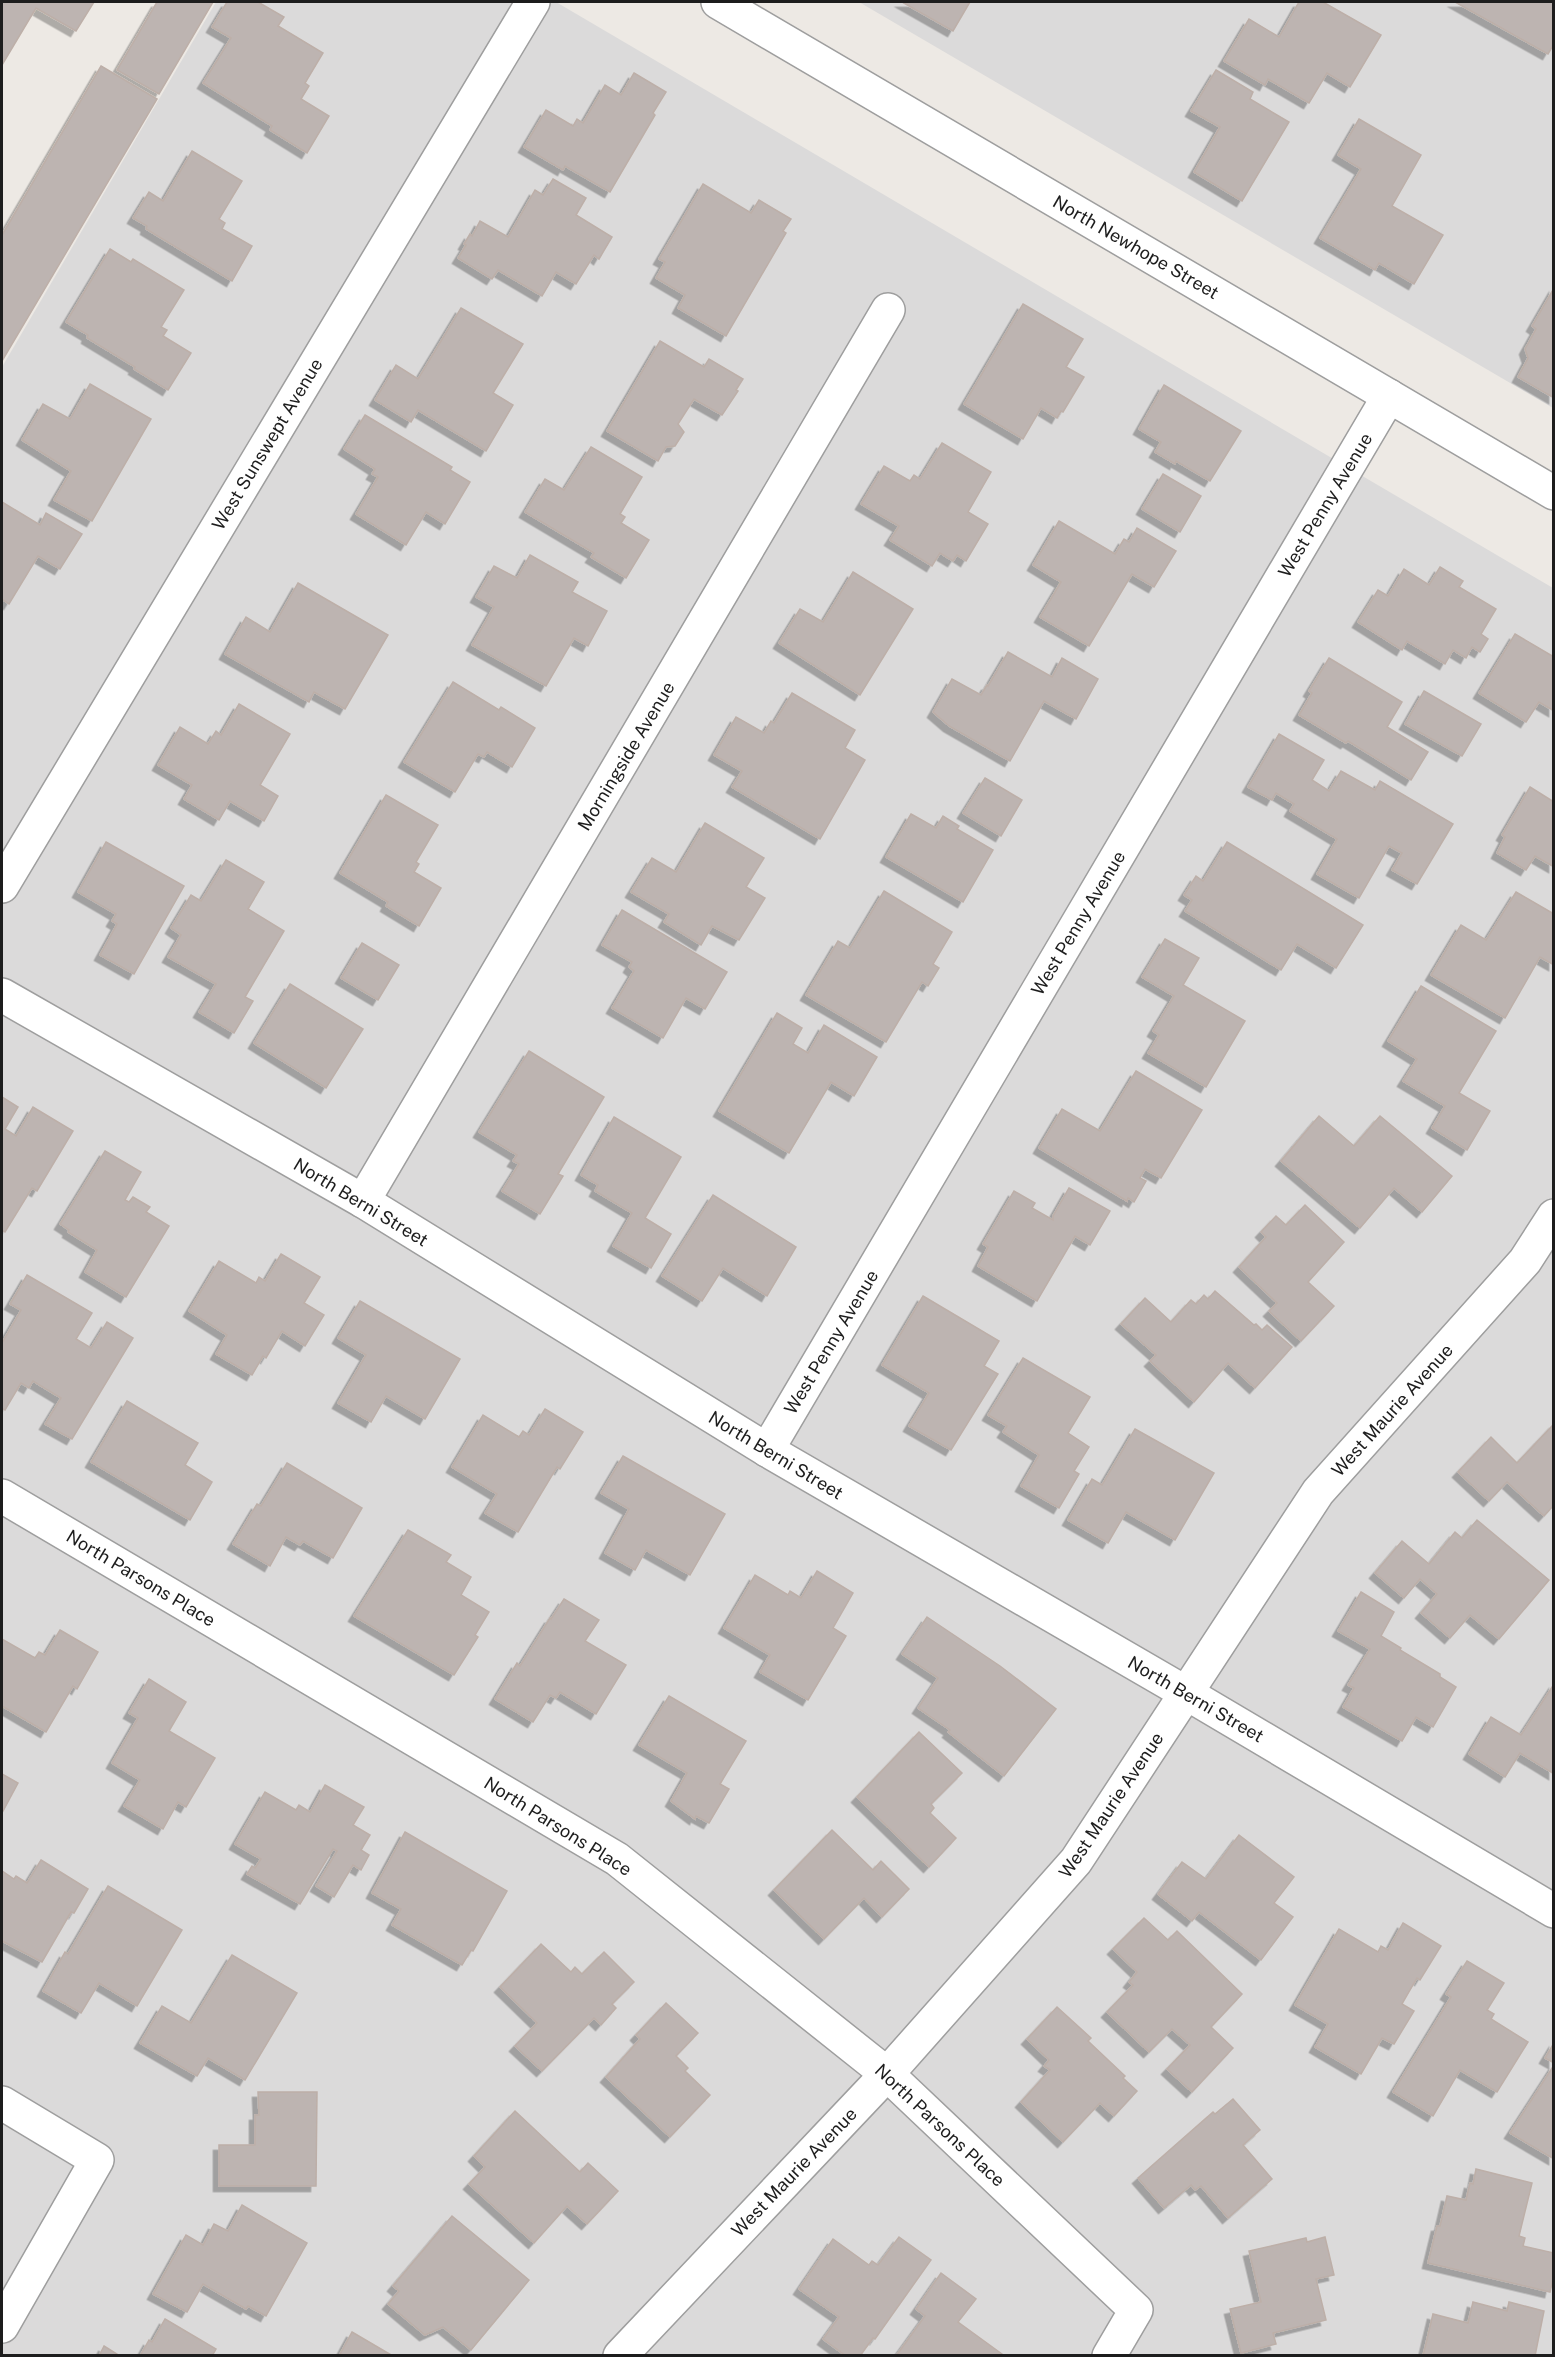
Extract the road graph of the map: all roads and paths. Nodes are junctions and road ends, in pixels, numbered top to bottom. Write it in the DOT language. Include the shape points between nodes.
graph roads {
  1 [pos="533,2"];
  2 [pos="718,2"];
  3 [pos="888,310"];
  4 [pos="1389,396"];
  5 [pos="1554,494"];
  6 [pos="2,886"];
  7 [pos="2,995"];
  8 [pos="363,1201"];
  9 [pos="1554,1216"];
  10 [pos="767,1450"];
  11 [pos="2,1496"];
  12 [pos="1186,1693"];
  13 [pos="1554,1911"];
  14 [pos="887,2074"];
  15 [pos="2,2103"];
  16 [pos="2,2326"];
  17 [pos="620,2355"];
  18 [pos="1109,2355"];
  1 -- 6 [label="street, West Sunswept Avenue"];
  2 -- 4 [label="street, North Newhope Street"];
  3 -- 8 [label="street, Morningside Avenue"];
  4 -- 5 [label="street, North Newhope Street"];
  4 -- 10 [label="street, West Penny Avenue"];
  7 -- 8 [label="street, North Berni Street"];
  8 -- 10 [label="street, North Berni Street"];
  9 -- 12 [label="street, West Maurie Avenue" via="1526,1261 1318,1492"];
  10 -- 12 [label="street, North Berni Street"];
  11 -- 14 [label="street, North Parsons Place" via="617,1859"];
  12 -- 13 [label="street, North Berni Street"];
  12 -- 14 [label="street, West Maurie Avenue" via="1077,1861"];
  14 -- 17 [label="street, West Maurie Avenue"];
  14 -- 18 [label="street, North Parsons Place" via="1136,2310"];
  15 -- 16 [label="street" via="98,2160"];
}
